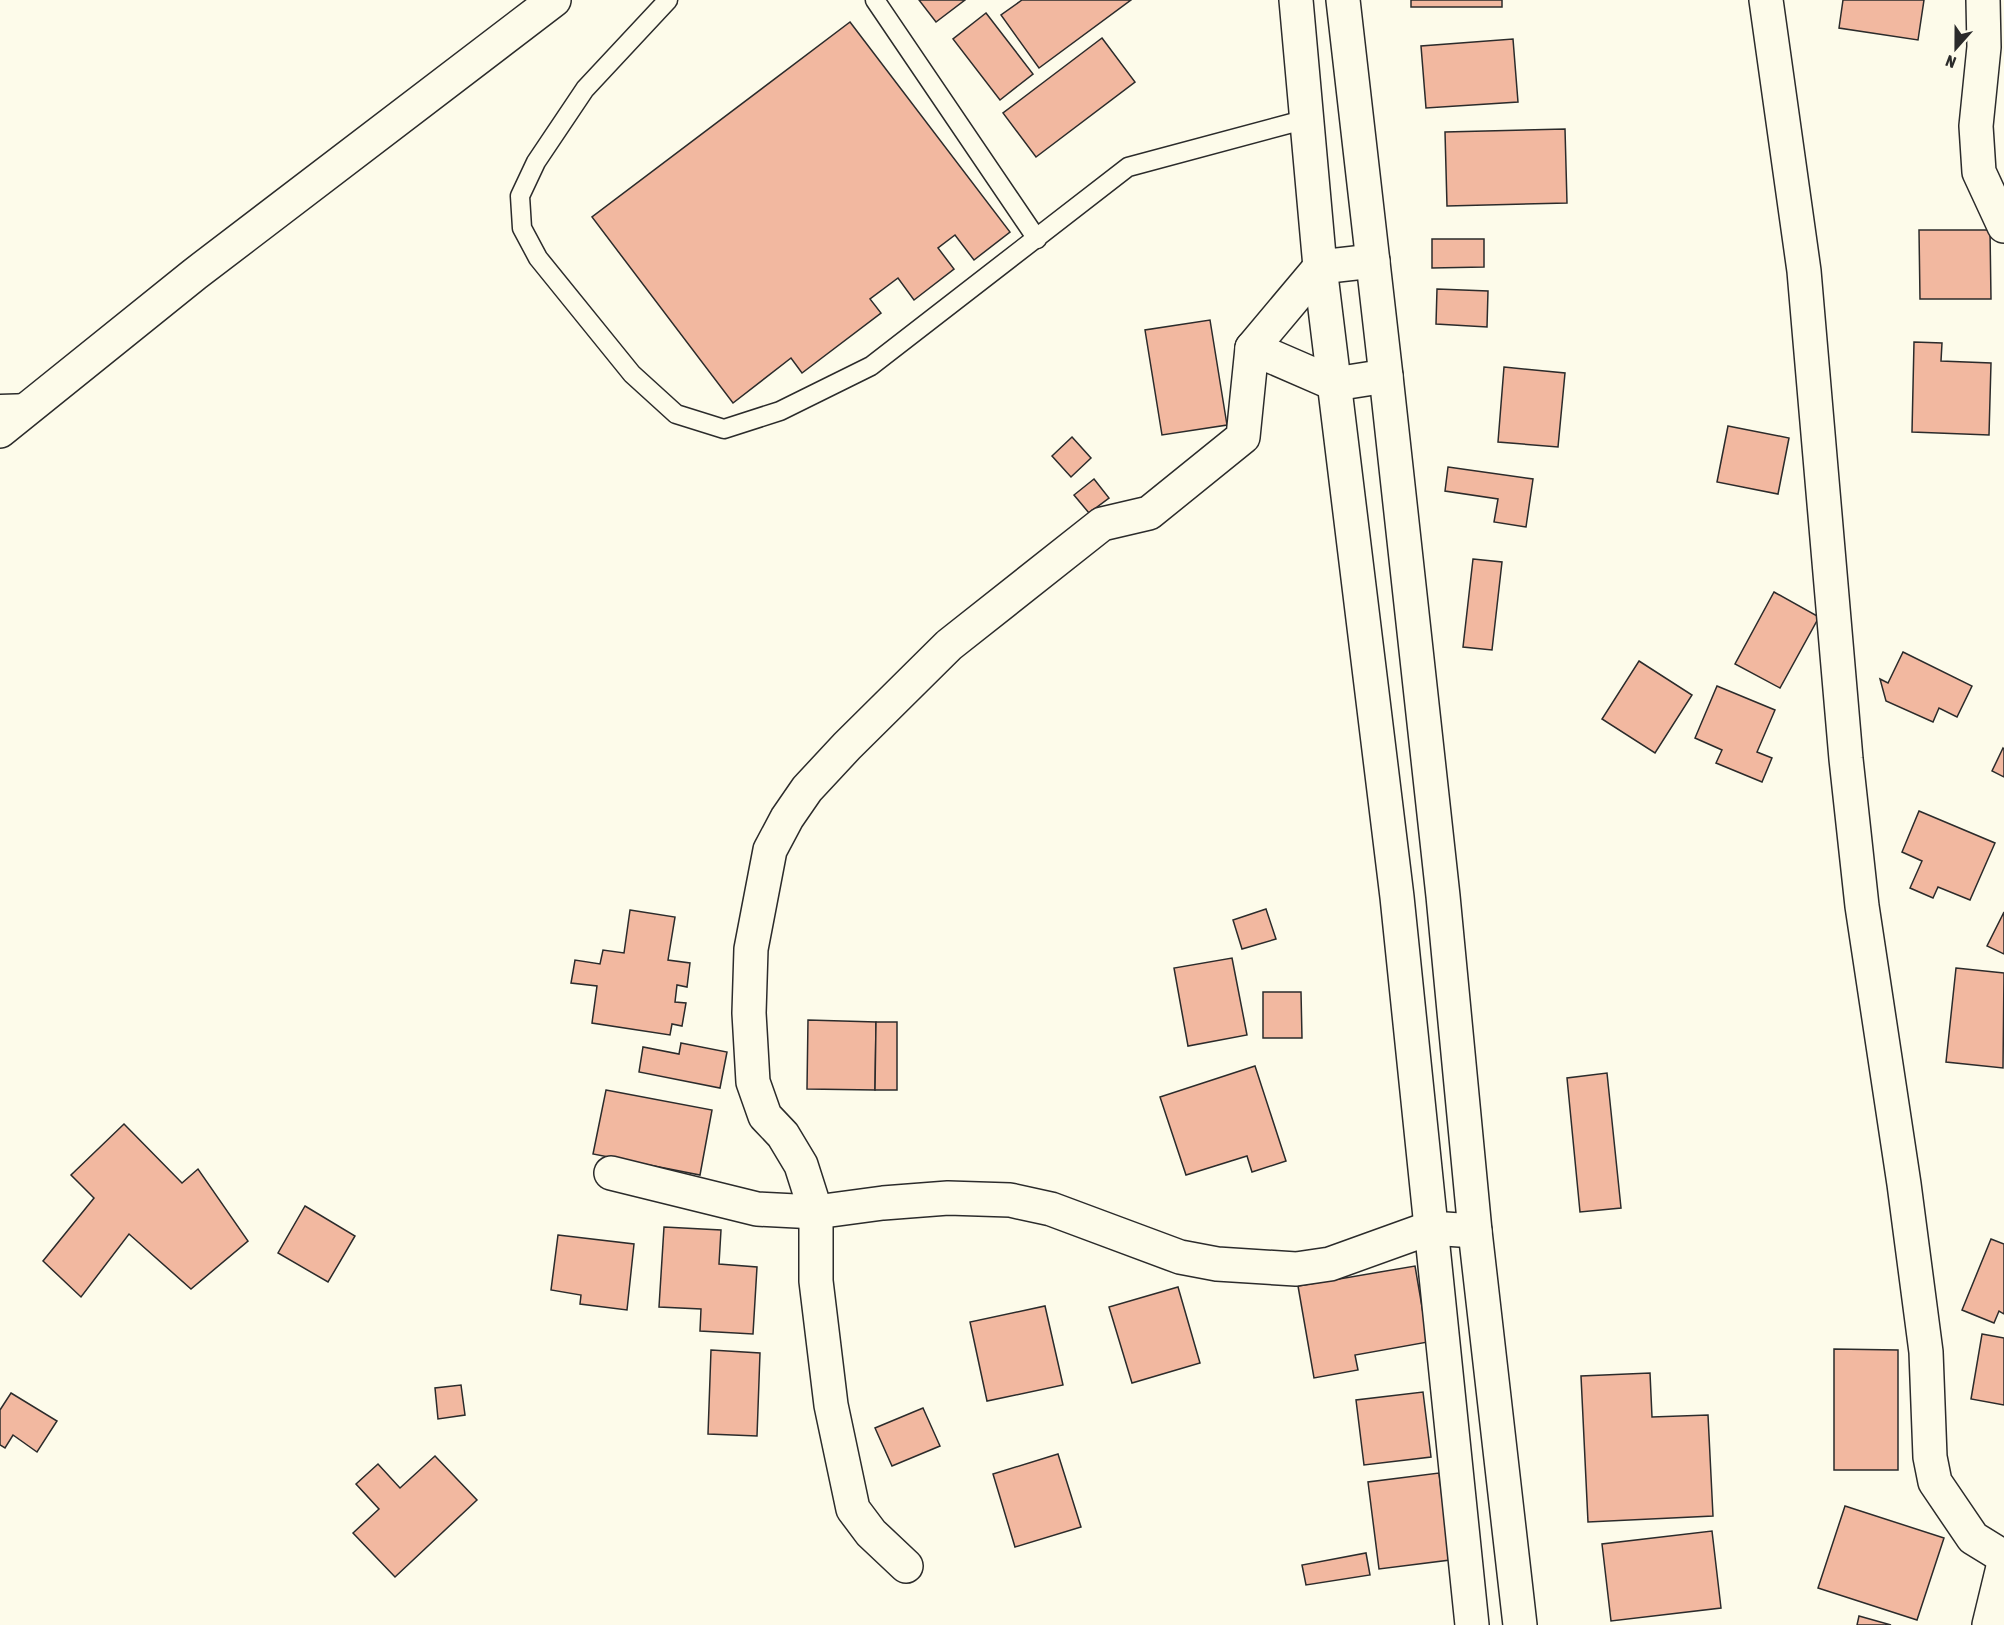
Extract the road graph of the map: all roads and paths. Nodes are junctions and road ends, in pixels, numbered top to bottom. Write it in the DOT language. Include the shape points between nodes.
graph roads {
  1 [pos="554,0"];
  2 [pos="668,0"];
  3 [pos="875,0"];
  4 [pos="1296,0"];
  5 [pos="1343,0"];
  6 [pos="1766,0"];
  7 [pos="1983,0"];
  8 [pos="1307,119"];
  9 [pos="2004,226"];
  10 [pos="1037,239"];
  11 [pos="1372,261"];
  12 [pos="1320,267"];
  13 [pos="1252,348"];
  14 [pos="1386,376"];
  15 [pos="1335,384"];
  16 [pos="37,402"];
  17 [pos="0,404"];
  18 [pos="0,431"];
  19 [pos="1364,632"];
  20 [pos="1414,638"];
  21 [pos="1443,896"];
  22 [pos="1397,897"];
  23 [pos="611,1173"];
  24 [pos="816,1212"];
  25 [pos="1430,1227"];
  26 [pos="1475,1231"];
  27 [pos="2004,1557"];
  28 [pos="2004,1563"];
  29 [pos="906,1566"];
  30 [pos="1518,1610"];
  31 [pos="1471,1612"];
  32 [pos="1989,1625"];
  1 -- 16 [label="main road" via="195,274"];
  2 -- 10 [label="lane" via="585,89 536,162 520,196 522,228 538,258 632,374 676,414 724,429 780,411 871,366"];
  3 -- 10 [label="lane"];
  4 -- 8 [label="main road"];
  5 -- 11 [label="main road"];
  6 -- 27 [label="main road" via="1804,271 1862,906 1926,1352 1930,1458 1935,1482 1973,1538"];
  7 -- 9 [label="main road" via="1984,47 1976,126 1979,172"];
  8 -- 10 [label="lane" via="1128,167"];
  8 -- 12 [label="main road"];
  11 -- 12 [label="main road"];
  11 -- 14 [label="main road"];
  12 -- 13 [label="main road"];
  12 -- 15 [label="main road"];
  13 -- 15 [label="main road"];
  13 -- 24 [label="main road" via="1242,436 1149,513 1102,524 949,645 807,789 770,850 751,949 753,1083 765,1116 783,1135 801,1165"];
  14 -- 15 [label="main road"];
  14 -- 20 [label="main road"];
  15 -- 19 [label="main road"];
  16 -- 17 [label="lane"];
  16 -- 18 [label="main road"];
  19 -- 20 [label="main road"];
  19 -- 22 [label="main road"];
  20 -- 21 [label="main road"];
  21 -- 22 [label="main road"];
  21 -- 26 [label="main road"];
  22 -- 25 [label="main road"];
  23 -- 24 [label="main road" via="757,1209"];
  24 -- 25 [label="main road" via="948,1198 1011,1200 1051,1209 1180,1257 1216,1264 1296,1269 1330,1264"];
  24 -- 29 [label="main road" via="816,1281 831,1405 853,1509"];
  25 -- 26 [label="main road"];
  25 -- 31 [label="main road"];
  26 -- 30 [label="main road"];
  28 -- 32 [label="main road"];
  30 -- 31 [label="main road"];
}
